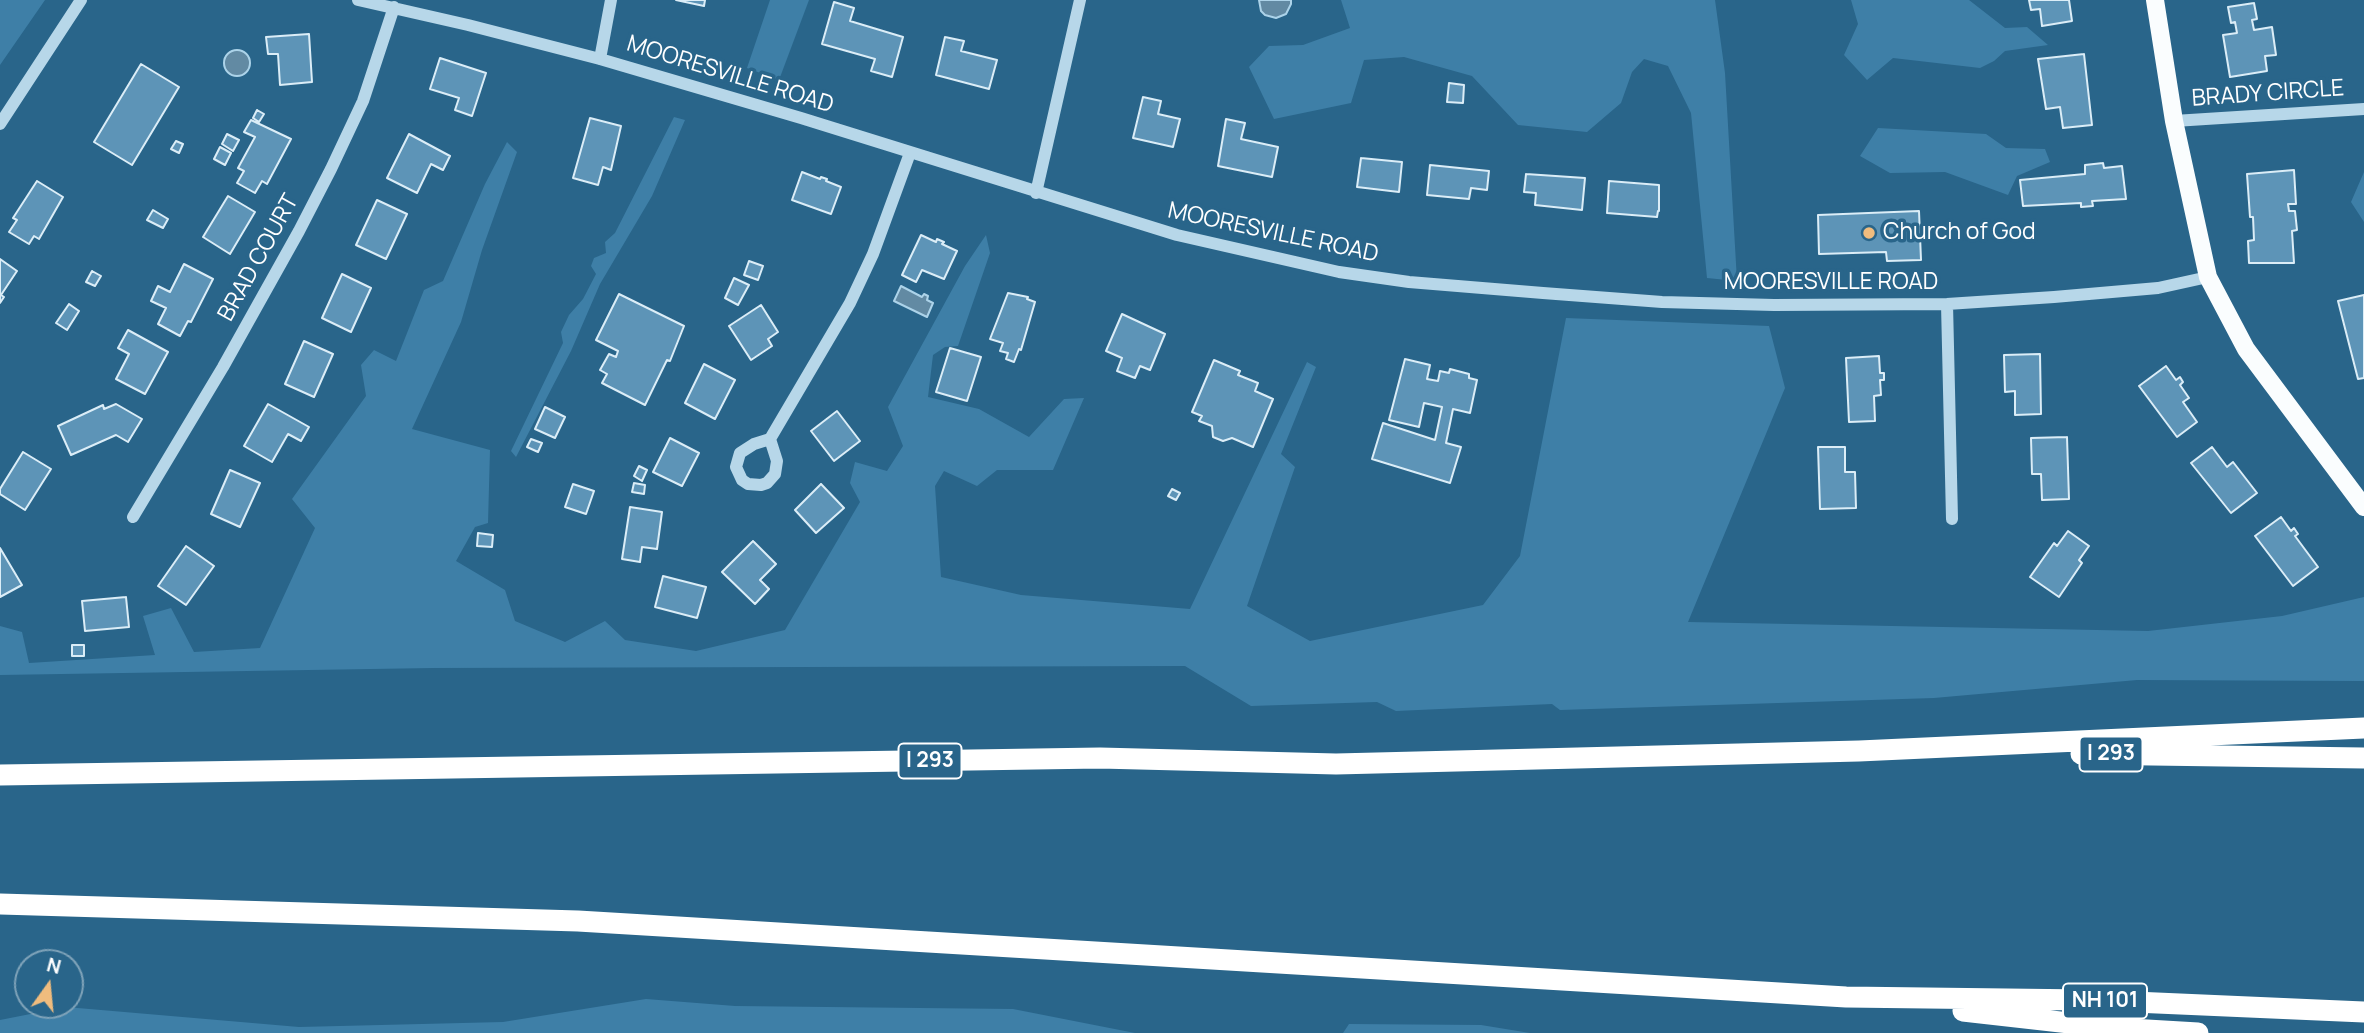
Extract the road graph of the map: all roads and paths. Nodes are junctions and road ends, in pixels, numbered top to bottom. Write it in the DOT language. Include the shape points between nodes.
graph roads {
  1 [pos="81,0"];
  2 [pos="358,0"];
  3 [pos="611,0"];
  4 [pos="1080,0"];
  5 [pos="2155,0"];
  6 [pos="394,7"];
  7 [pos="600,59"];
  8 [pos="2364,109"];
  9 [pos="2174,121"];
  10 [pos="0,124"];
  11 [pos="910,152"];
  12 [pos="1036,193"];
  13 [pos="2208,277"];
  14 [pos="1947,304"];
  15 [pos="770,439"];
  16 [pos="2364,507"];
  17 [pos="133,517"];
  18 [pos="1952,519"];
  19 [pos="2364,728"];
  20 [pos="1859,751"];
  21 [pos="2364,758"];
  22 [pos="0,775"];
  23 [pos="0,904"];
  24 [pos="1846,997"];
  25 [pos="2364,1012"];
  26 [pos="2198,1033"];
  1 -- 10 [label="street"];
  2 -- 6 [label="street, MOORESVILLE ROAD"];
  3 -- 7 [label="street"];
  4 -- 12 [label="street"];
  5 -- 9 [label="main road"];
  6 -- 7 [label="street, MOORESVILLE ROAD"];
  6 -- 17 [label="street, BRAD COURT" via="363,101 312,206"];
  7 -- 11 [label="street, MOORESVILLE ROAD"];
  8 -- 9 [label="street, BRADY CIRCLE"];
  9 -- 13 [label="main road"];
  11 -- 12 [label="street, MOORESVILLE ROAD"];
  11 -- 15 [label="street" via="850,303"];
  12 -- 14 [label="street, MOORESVILLE ROAD" via="1227,248 1409,282 1662,302"];
  13 -- 14 [label="street, MOORESVILLE ROAD" via="2158,288"];
  13 -- 16 [label="main road" via="2246,349"];
  14 -- 18 [label="street"];
  19 -- 20 [label="highway"];
  20 -- 21 [label="highway, I 293"];
  20 -- 22 [label="highway, I 293" via="1336,764 1100,758"];
  23 -- 24 [label="highway" via="578,921"];
  24 -- 25 [label="highway, NH 101" via="2088,1000"];
  24 -- 26 [label="highway" via="2113,1028"];
}
